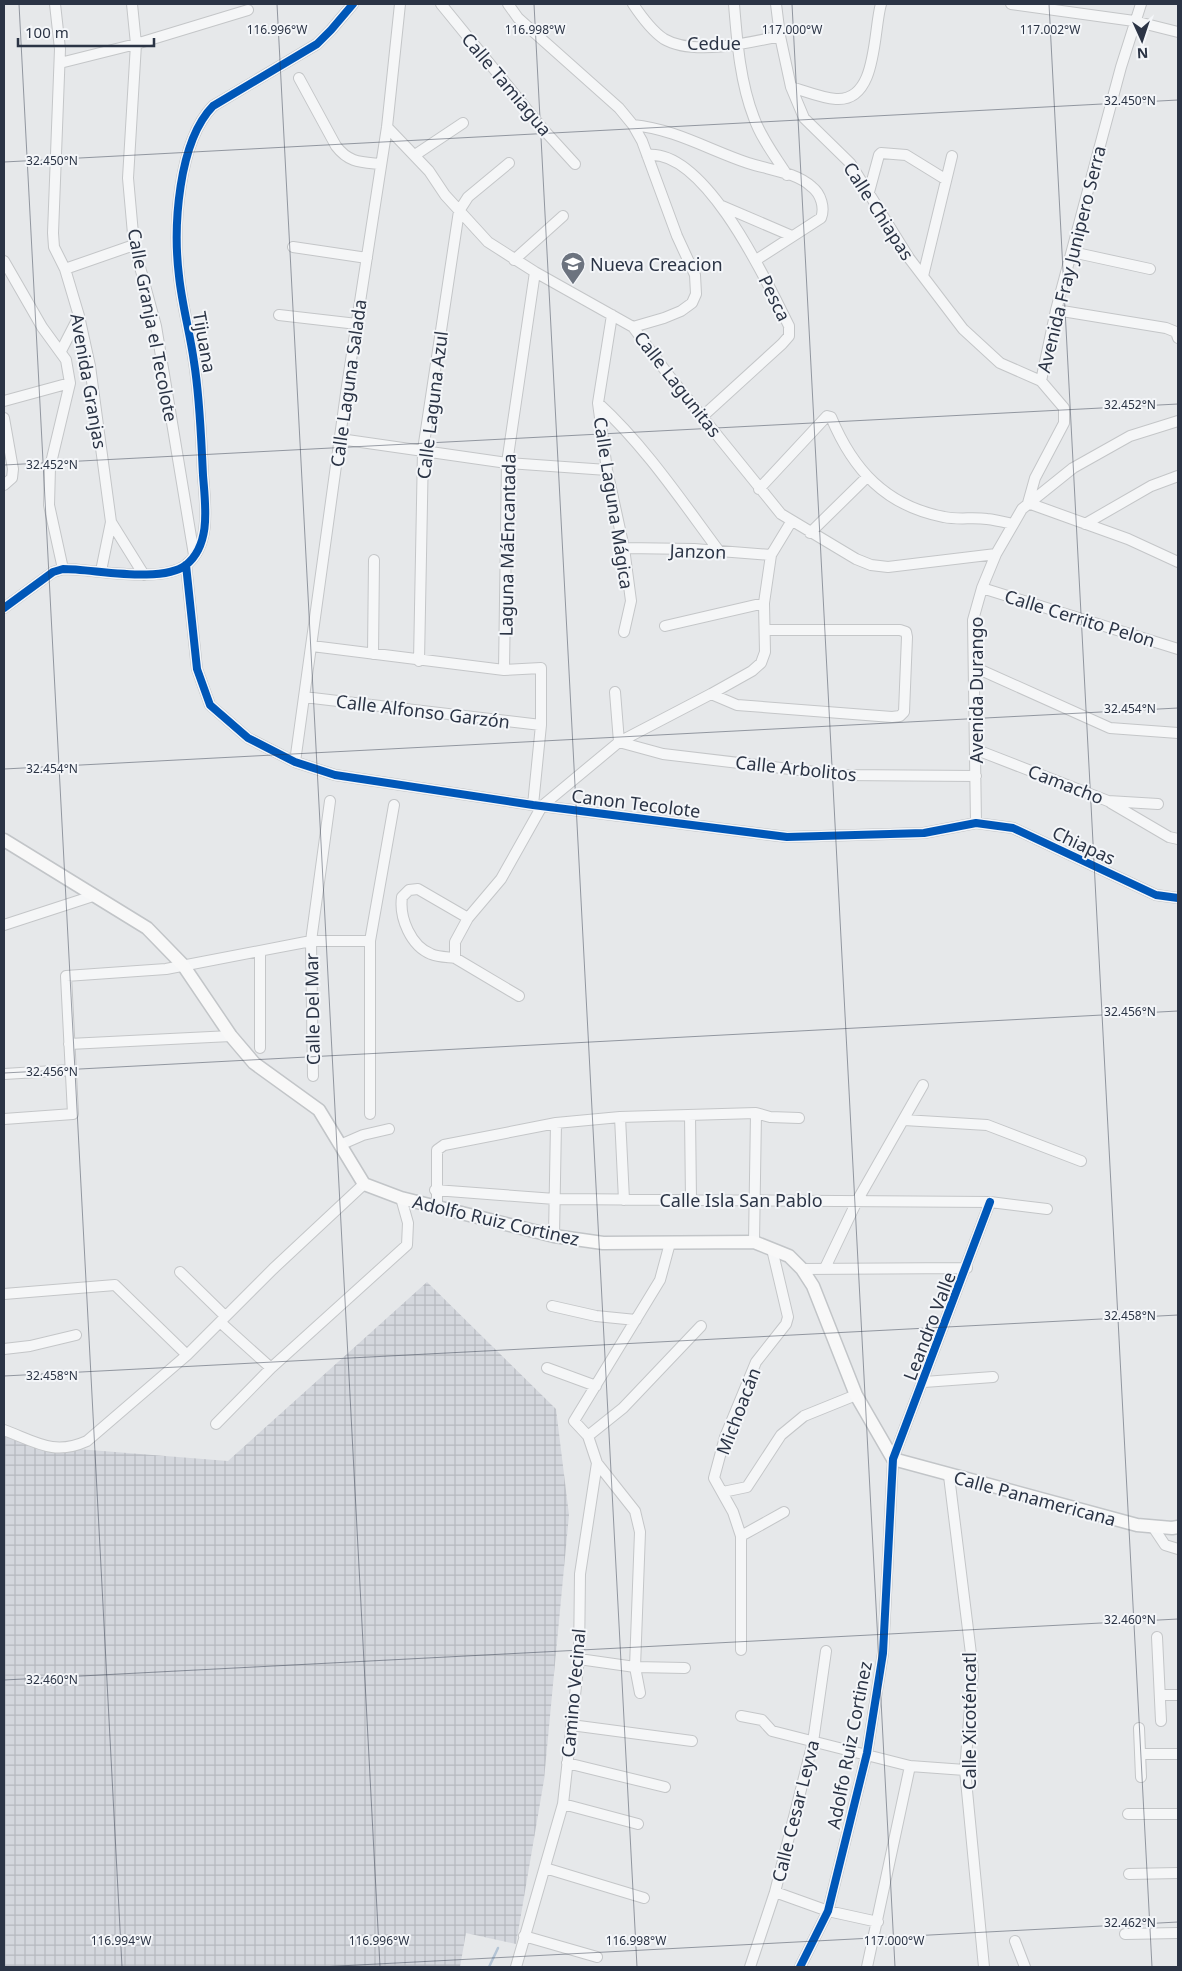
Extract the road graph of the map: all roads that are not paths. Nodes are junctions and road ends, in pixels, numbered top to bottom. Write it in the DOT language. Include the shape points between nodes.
graph roads {
  1 [pos="55,4"];
  2 [pos="132,4"];
  3 [pos="353,4"];
  4 [pos="400,4"];
  5 [pos="441,4"];
  6 [pos="508,4"];
  7 [pos="634,4"];
  8 [pos="734,4"];
  9 [pos="776,4"];
  10 [pos="881,4"];
  11 [pos="1012,4"];
  12 [pos="1142,4"];
  13 [pos="248,10"];
  14 [pos="1134,21"];
  15 [pos="1178,32"];
  16 [pos="780,36"];
  17 [pos="136,44"];
  18 [pos="737,46"];
  19 [pos="60,63"];
  20 [pos="299,78"];
  21 [pos="791,87"];
  22 [pos="463,123"];
  23 [pos="633,125"];
  24 [pos="387,127"];
  25 [pos="415,155"];
  26 [pos="647,155"];
  27 [pos="952,156"];
  28 [pos="509,162"];
  29 [pos="382,164"];
  30 [pos="575,164"];
  31 [pos="787,174"];
  32 [pos="945,179"];
  33 [pos="869,192"];
  34 [pos="722,206"];
  35 [pos="459,211"];
  36 [pos="563,216"];
  37 [pos="792,236"];
  38 [pos="134,245"];
  39 [pos="293,247"];
  40 [pos="1072,252"];
  41 [pos="367,258"];
  42 [pos="514,260"];
  43 [pos="756,260"];
  44 [pos="4,261"];
  45 [pos="65,269"];
  46 [pos="1150,269"];
  47 [pos="535,272"];
  48 [pos="923,276"];
  49 [pos="1056,310"];
  50 [pos="278,315"];
  51 [pos="612,315"];
  52 [pos="79,316"];
  53 [pos="357,324"];
  54 [pos="633,327"];
  55 [pos="1178,338"];
  56 [pos="61,351"];
  57 [pos="1041,380"];
  58 [pos="70,383"];
  59 [pos="4,401"];
  60 [pos="598,403"];
  61 [pos="703,416"];
  62 [pos="4,418"];
  63 [pos="1178,421"];
  64 [pos="340,439"];
  65 [pos="423,450"];
  66 [pos="507,463"];
  67 [pos="607,470"];
  68 [pos="1178,476"];
  69 [pos="866,478"];
  70 [pos="4,485"];
  71 [pos="759,489"];
  72 [pos="1028,503"];
  73 [pos="111,522"];
  74 [pos="792,522"];
  75 [pos="1013,524"];
  76 [pos="1085,524"];
  77 [pos="810,533"];
  78 [pos="624,548"];
  79 [pos="719,551"];
  80 [pos="996,554"];
  81 [pos="194,555"];
  82 [pos="770,555"];
  83 [pos="374,560"];
  84 [pos="1178,562"];
  85 [pos="186,565"];
  86 [pos="63,569"];
  87 [pos="101,570"];
  88 [pos="144,575"];
  89 [pos="982,588"];
  90 [pos="764,603"];
  91 [pos="4,608"];
  92 [pos="665,626"];
  93 [pos="765,630"];
  94 [pos="624,632"];
  95 [pos="312,646"];
  96 [pos="1178,649"];
  97 [pos="372,654"];
  98 [pos="419,661"];
  99 [pos="974,667"];
  100 [pos="504,670"];
  101 [pos="615,692"];
  102 [pos="711,694"];
  103 [pos="304,697"];
  104 [pos="541,725"];
  105 [pos="1178,733"];
  106 [pos="618,742"];
  107 [pos="977,750"];
  108 [pos="295,762"];
  109 [pos="976,776"];
  110 [pos="330,801"];
  111 [pos="1108,801"];
  112 [pos="1158,804"];
  113 [pos="394,805"];
  114 [pos="537,805"];
  115 [pos="976,823"];
  116 [pos="1178,838"];
  117 [pos="5,844"];
  118 [pos="93,896"];
  119 [pos="1178,898"];
  120 [pos="468,918"];
  121 [pos="4,925"];
  122 [pos="311,941"];
  123 [pos="370,941"];
  124 [pos="260,951"];
  125 [pos="455,958"];
  126 [pos="183,965"];
  127 [pos="519,996"];
  128 [pos="231,1036"];
  129 [pos="69,1044"];
  130 [pos="260,1048"];
  131 [pos="70,1070"];
  132 [pos="4,1074"];
  133 [pos="313,1076"];
  134 [pos="923,1086"];
  135 [pos="756,1113"];
  136 [pos="370,1114"];
  137 [pos="690,1115"];
  138 [pos="620,1117"];
  139 [pos="799,1118"];
  140 [pos="4,1119"];
  141 [pos="904,1120"];
  142 [pos="556,1123"];
  143 [pos="389,1129"];
  144 [pos="340,1145"];
  145 [pos="1081,1161"];
  146 [pos="364,1184"];
  147 [pos="435,1190"];
  148 [pos="401,1198"];
  149 [pos="555,1199"];
  150 [pos="756,1199"];
  151 [pos="624,1200"];
  152 [pos="691,1200"];
  153 [pos="857,1201"];
  154 [pos="990,1202"];
  155 [pos="437,1207"];
  156 [pos="1047,1209"];
  157 [pos="554,1236"];
  158 [pos="754,1242"];
  159 [pos="670,1243"];
  160 [pos="772,1249"];
  161 [pos="825,1268"];
  162 [pos="967,1268"];
  163 [pos="802,1269"];
  164 [pos="180,1272"];
  165 [pos="4,1294"];
  166 [pos="552,1306"];
  167 [pos="223,1319"];
  168 [pos="636,1320"];
  169 [pos="701,1326"];
  170 [pos="76,1335"];
  171 [pos="4,1349"];
  172 [pos="187,1355"];
  173 [pos="271,1368"];
  174 [pos="547,1368"];
  175 [pos="993,1378"];
  176 [pos="924,1382"];
  177 [pos="596,1386"];
  178 [pos="856,1395"];
  179 [pos="216,1424"];
  180 [pos="4,1430"];
  181 [pos="588,1436"];
  182 [pos="893,1459"];
  183 [pos="597,1463"];
  184 [pos="949,1476"];
  185 [pos="723,1492"];
  186 [pos="784,1512"];
  187 [pos="1153,1527"];
  188 [pos="1178,1527"];
  189 [pos="741,1536"];
  190 [pos="1178,1548"];
  191 [pos="1157,1637"];
  192 [pos="741,1650"];
  193 [pos="826,1651"];
  194 [pos="579,1659"];
  195 [pos="636,1667"];
  196 [pos="685,1668"];
  197 [pos="640,1693"];
  198 [pos="1160,1695"];
  199 [pos="1178,1695"];
  200 [pos="741,1716"];
  201 [pos="1161,1721"];
  202 [pos="571,1726"];
  203 [pos="1139,1728"];
  204 [pos="692,1741"];
  205 [pos="813,1742"];
  206 [pos="867,1753"];
  207 [pos="1141,1754"];
  208 [pos="1178,1754"];
  209 [pos="568,1763"];
  210 [pos="910,1766"];
  211 [pos="965,1770"];
  212 [pos="1141,1777"];
  213 [pos="665,1787"];
  214 [pos="563,1804"];
  215 [pos="1128,1814"];
  216 [pos="1178,1814"];
  217 [pos="638,1824"];
  218 [pos="545,1868"];
  219 [pos="1178,1873"];
  220 [pos="1129,1874"];
  221 [pos="776,1892"];
  222 [pos="644,1898"];
  223 [pos="828,1911"];
  224 [pos="878,1922"];
  225 [pos="1178,1933"];
  226 [pos="1125,1934"];
  227 [pos="524,1936"];
  228 [pos="1015,1941"];
  229 [pos="597,1957"];
  230 [pos="516,1967"];
  231 [pos="750,1967"];
  232 [pos="800,1967"];
  233 [pos="867,1967"];
  234 [pos="984,1967"];
  235 [pos="1025,1967"];
  1 -- 19 [label="street, Avenida Granjas"];
  2 -- 17 [label="street, Calle Granja el Tecolote"];
  3 -- 81 [label="street, Tijuana" via="317,44 213,106 204,115 190,143 182,180 177,246 182,299 195,370 205,499 204,533"];
  4 -- 24 [label="street, Calle Laguna Salada"];
  5 -- 30 [label="street, Calle Tamiagua"];
  6 -- 23 [label="street" via="518,18 619,108"];
  7 -- 18 [label="street, Cedue" via="641,16 665,39 690,46"];
  8 -- 18 [label="street"];
  9 -- 16 [label="street, Calle Chiapas"];
  10 -- 21 [label="street" via="869,69 857,92 850,98 834,99"];
  11 -- 14 [label="street"];
  12 -- 14 [label="street, Avenida Fray Junipero Serra"];
  13 -- 17 [label="street"];
  14 -- 15 [label="street"];
  14 -- 40 [label="street, Avenida Fray Junipero Serra"];
  16 -- 18 [label="street, Cedue"];
  16 -- 21 [label="street, Calle Chiapas"];
  17 -- 19 [label="street"];
  17 -- 38 [label="street, Calle Granja el Tecolote" via="128,178"];
  18 -- 31 [label="street" via="753,117"];
  19 -- 45 [label="street, Avenida Granjas" via="53,233 54,247"];
  20 -- 29 [label="street" via="344,156 353,162"];
  21 -- 33 [label="street, Calle Chiapas" via="804,118 850,163"];
  22 -- 25 [label="street"];
  23 -- 26 [label="street"];
  23 -- 31 [label="street" via="655,127 746,163"];
  24 -- 25 [label="street, Calle Lagunitas"];
  24 -- 29 [label="street, Calle Laguna Salada"];
  25 -- 35 [label="street, Calle Lagunitas"];
  26 -- 34 [label="street" via="657,154 682,165"];
  26 -- 54 [label="street" via="697,285 692,303 681,311"];
  27 -- 32 [label="street"];
  28 -- 35 [label="street" via="468,197"];
  29 -- 41 [label="street, Calle Laguna Salada"];
  31 -- 37 [label="street" via="813,187 824,211 814,224"];
  32 -- 33 [label="street" via="906,155 881,153"];
  32 -- 48 [label="street"];
  33 -- 48 [label="street, Calle Chiapas"];
  34 -- 37 [label="street"];
  34 -- 43 [label="street, Pesca"];
  35 -- 42 [label="street, Calle Lagunitas" via="488,242"];
  35 -- 65 [label="street, Calle Laguna Azul"];
  36 -- 42 [label="street"];
  37 -- 43 [label="street"];
  38 -- 45 [label="street"];
  38 -- 81 [label="street, Calle Granja el Tecolote" via="156,326"];
  39 -- 41 [label="street"];
  40 -- 46 [label="street"];
  40 -- 49 [label="street, Avenida Fray Junipero Serra"];
  41 -- 53 [label="street, Calle Laguna Salada"];
  42 -- 47 [label="street, Calle Lagunitas"];
  43 -- 61 [label="street, Pesca" via="790,326 789,336"];
  44 -- 56 [label="street" via="42,327"];
  45 -- 52 [label="street, Avenida Granjas"];
  47 -- 51 [label="street, Calle Lagunitas"];
  47 -- 66 [label="street, Laguna MáEncantada"];
  48 -- 57 [label="street, Calle Chiapas" via="963,329 983,349 1008,367"];
  49 -- 55 [label="street" via="1166,328 1176,332"];
  49 -- 57 [label="street, Avenida Fray Junipero Serra"];
  50 -- 53 [label="street"];
  51 -- 54 [label="street, Calle Lagunitas"];
  51 -- 60 [label="street, Calle Laguna Mágica"];
  52 -- 56 [label="street"];
  52 -- 73 [label="street, Avenida Granjas" via="90,366"];
  53 -- 64 [label="street, Calle Laguna Salada"];
  54 -- 61 [label="street, Calle Lagunitas"];
  56 -- 58 [label="street"];
  57 -- 72 [label="street, Avenida Fray Junipero Serra" via="1064,408 1064,423 1035,478"];
  58 -- 59 [label="street"];
  58 -- 86 [label="street" via="50,477 49,505"];
  60 -- 67 [label="street, Calle Laguna Mágica"];
  60 -- 79 [label="street" via="642,450"];
  61 -- 71 [label="street, Calle Lagunitas"];
  62 -- 70 [label="street" via="13,468 12,478"];
  63 -- 72 [label="street, Avenida Durango" via="1130,436 1073,468"];
  64 -- 65 [label="street"];
  64 -- 95 [label="street, Calle Laguna Salada"];
  65 -- 66 [label="street"];
  65 -- 98 [label="street, Calle Laguna Azul"];
  66 -- 67 [label="street"];
  66 -- 100 [label="street, Laguna MáEncantada"];
  67 -- 78 [label="street, Calle Laguna Mágica"];
  68 -- 76 [label="street" via="1151,486"];
  69 -- 71 [label="street" via="826,416"];
  69 -- 75 [label="street" via="911,508 946,518 986,519"];
  69 -- 77 [label="street"];
  71 -- 74 [label="street, Calle Lagunitas"];
  72 -- 75 [label="street, Avenida Durango"];
  72 -- 76 [label="street"];
  73 -- 87 [label="street, Avenida Granjas"];
  73 -- 88 [label="street, Avenida Granjas"];
  74 -- 77 [label="street, Calle Lagunitas"];
  74 -- 82 [label="street"];
  75 -- 80 [label="street, Avenida Durango"];
  76 -- 84 [label="street"];
  77 -- 80 [label="street, Calle Lagunitas" via="856,559 888,567"];
  78 -- 79 [label="street, Janzon"];
  78 -- 94 [label="street, Calle Laguna Mágica" via="631,601"];
  79 -- 82 [label="street, Janzon"];
  80 -- 89 [label="street, Avenida Durango"];
  81 -- 85 [label="street, Tijuana"];
  82 -- 90 [label="street"];
  83 -- 97 [label="street"];
  85 -- 88 [label="street" via="166,573"];
  85 -- 108 [label="street" via="198,669 210,705 248,738"];
  86 -- 87 [label="street"];
  86 -- 91 [label="street" via="46,577"];
  87 -- 88 [label="street"];
  89 -- 96 [label="street, Calle Cerrito Pelon"];
  89 -- 99 [label="street, Avenida Durango" via="973,620"];
  90 -- 92 [label="street"];
  90 -- 93 [label="street"];
  93 -- 102 [label="street" via="765,652 761,664"];
  93 -- 102 [label="street" via="906,632 904,712 892,718 738,705"];
  95 -- 97 [label="street"];
  95 -- 103 [label="street, Calle Laguna Salada"];
  97 -- 98 [label="street"];
  98 -- 100 [label="street"];
  99 -- 105 [label="street" via="1110,728"];
  99 -- 107 [label="street, Avenida Durango"];
  100 -- 104 [label="street" via="542,669"];
  101 -- 106 [label="street"];
  102 -- 106 [label="street"];
  103 -- 104 [label="street, Calle Alfonso Garzón"];
  103 -- 108 [label="street, Calle Laguna Salada"];
  104 -- 114 [label="street"];
  106 -- 109 [label="street, Calle Arbolitos" via="663,754 841,775"];
  106 -- 114 [label="street"];
  107 -- 109 [label="street, Avenida Durango"];
  107 -- 111 [label="street, Camacho"];
  108 -- 114 [label="street, Canon Tecolote" via="335,775"];
  109 -- 115 [label="street, Avenida Durango"];
  110 -- 122 [label="street, Calle Del Mar"];
  111 -- 112 [label="street, Camacho"];
  111 -- 116 [label="street" via="1169,837"];
  113 -- 123 [label="street"];
  114 -- 115 [label="street, Canon Tecolote" via="787,837 924,833"];
  114 -- 120 [label="street" via="501,879"];
  115 -- 119 [label="street, Chiapas" via="1013,828 1156,895"];
  117 -- 118 [label="main road"];
  118 -- 121 [label="street"];
  118 -- 126 [label="main road" via="147,928"];
  120 -- 125 [label="street" via="455,942"];
  120 -- 125 [label="street" via="418,890 409,890 402,898 402,916 412,939 422,950 433,955"];
  122 -- 123 [label="street"];
  122 -- 124 [label="street"];
  122 -- 133 [label="street, Calle Del Mar"];
  123 -- 136 [label="street"];
  124 -- 126 [label="street"];
  124 -- 130 [label="street"];
  125 -- 127 [label="street"];
  126 -- 128 [label="main road"];
  126 -- 129 [label="street" via="66,976"];
  128 -- 129 [label="street"];
  128 -- 144 [label="main road" via="254,1063 319,1110"];
  129 -- 131 [label="street"];
  131 -- 132 [label="street"];
  131 -- 140 [label="street" via="73,1114"];
  134 -- 141 [label="street"];
  135 -- 137 [label="street"];
  135 -- 139 [label="street"];
  135 -- 150 [label="street"];
  137 -- 138 [label="street"];
  137 -- 152 [label="street"];
  138 -- 142 [label="street"];
  138 -- 151 [label="street"];
  141 -- 145 [label="street" via="987,1125"];
  141 -- 153 [label="street"];
  142 -- 147 [label="street" via="444,1145 437,1150"];
  142 -- 149 [label="street"];
  143 -- 144 [label="street"];
  144 -- 146 [label="main road"];
  146 -- 148 [label="main road, Adolfo Ruiz Cortinez"];
  146 -- 167 [label="street"];
  147 -- 149 [label="street, Calle Isla San Pablo"];
  147 -- 155 [label="street"];
  148 -- 155 [label="main road, Adolfo Ruiz Cortinez"];
  148 -- 173 [label="street" via="408,1223 407,1245"];
  149 -- 151 [label="street, Calle Isla San Pablo"];
  149 -- 157 [label="street"];
  150 -- 152 [label="street, Calle Isla San Pablo"];
  150 -- 153 [label="street, Calle Isla San Pablo"];
  150 -- 158 [label="street"];
  151 -- 152 [label="street, Calle Isla San Pablo"];
  153 -- 154 [label="street, Calle Isla San Pablo"];
  153 -- 161 [label="street"];
  154 -- 156 [label="street, Calle Isla San Pablo"];
  154 -- 162 [label="street, Leandro Valle"];
  155 -- 157 [label="main road, Adolfo Ruiz Cortinez"];
  157 -- 159 [label="main road, Adolfo Ruiz Cortinez" via="603,1243"];
  158 -- 159 [label="main road, Adolfo Ruiz Cortinez"];
  158 -- 160 [label="main road, Adolfo Ruiz Cortinez"];
  159 -- 168 [label="street" via="660,1280"];
  160 -- 163 [label="main road, Adolfo Ruiz Cortinez" via="789,1256"];
  160 -- 185 [label="street, Michoacán" via="788,1317 756,1362 725,1437 714,1478"];
  161 -- 162 [label="street"];
  161 -- 163 [label="street"];
  162 -- 176 [label="street, Leandro Valle"];
  163 -- 178 [label="main road, Adolfo Ruiz Cortinez" via="813,1286"];
  164 -- 167 [label="street"];
  165 -- 172 [label="street" via="115,1285"];
  166 -- 168 [label="street" via="596,1316"];
  167 -- 172 [label="street"];
  167 -- 173 [label="street"];
  168 -- 177 [label="street"];
  169 -- 181 [label="street" via="623,1408"];
  170 -- 171 [label="street"];
  172 -- 180 [label="street" via="87,1441 71,1448 53,1449"];
  173 -- 179 [label="street"];
  174 -- 177 [label="street"];
  175 -- 176 [label="street"];
  176 -- 182 [label="street, Leandro Valle"];
  177 -- 181 [label="street, Camino Vecinal" via="574,1421"];
  178 -- 182 [label="main road, Adolfo Ruiz Cortinez"];
  178 -- 185 [label="street" via="804,1416 781,1435 747,1487"];
  181 -- 183 [label="street, Camino Vecinal"];
  182 -- 184 [label="main road, Calle Panamericana"];
  182 -- 206 [label="street, Adolfo Ruiz Cortinez" via="883,1653"];
  183 -- 194 [label="street, Camino Vecinal" via="580,1574"];
  183 -- 195 [label="street" via="634,1511 640,1532"];
  184 -- 187 [label="main road, Calle Panamericana"];
  184 -- 211 [label="street, Calle Xicoténcatl" via="973,1670"];
  185 -- 189 [label="street, Michoacán"];
  186 -- 189 [label="street"];
  187 -- 188 [label="main road, Calle Panamericana"];
  187 -- 190 [label="street" via="1165,1545"];
  189 -- 192 [label="street"];
  191 -- 198 [label="street"];
  193 -- 205 [label="street, Calle Cesar Leyva"];
  194 -- 195 [label="street"];
  194 -- 202 [label="street, Camino Vecinal"];
  195 -- 196 [label="street"];
  195 -- 197 [label="street"];
  198 -- 199 [label="street"];
  198 -- 201 [label="street"];
  200 -- 205 [label="street" via="762,1720 772,1731"];
  202 -- 204 [label="street"];
  202 -- 209 [label="street, Camino Vecinal"];
  203 -- 207 [label="street"];
  205 -- 206 [label="street"];
  205 -- 221 [label="street, Calle Cesar Leyva"];
  206 -- 210 [label="street"];
  206 -- 223 [label="street, Adolfo Ruiz Cortinez"];
  207 -- 208 [label="street"];
  207 -- 212 [label="street"];
  209 -- 213 [label="street"];
  209 -- 214 [label="street, Camino Vecinal"];
  210 -- 211 [label="street"];
  210 -- 224 [label="street"];
  211 -- 234 [label="street, Calle Xicoténcatl"];
  214 -- 217 [label="street"];
  214 -- 218 [label="street, Camino Vecinal"];
  215 -- 216 [label="street"];
  218 -- 222 [label="street"];
  218 -- 227 [label="street, Camino Vecinal"];
  219 -- 220 [label="street"];
  221 -- 223 [label="street"];
  221 -- 231 [label="street, Calle Cesar Leyva"];
  223 -- 224 [label="street"];
  223 -- 232 [label="street, Adolfo Ruiz Cortinez"];
  224 -- 233 [label="street"];
  225 -- 226 [label="street"];
  227 -- 229 [label="street"];
  227 -- 230 [label="street, Camino Vecinal"];
  228 -- 235 [label="street"];
}
